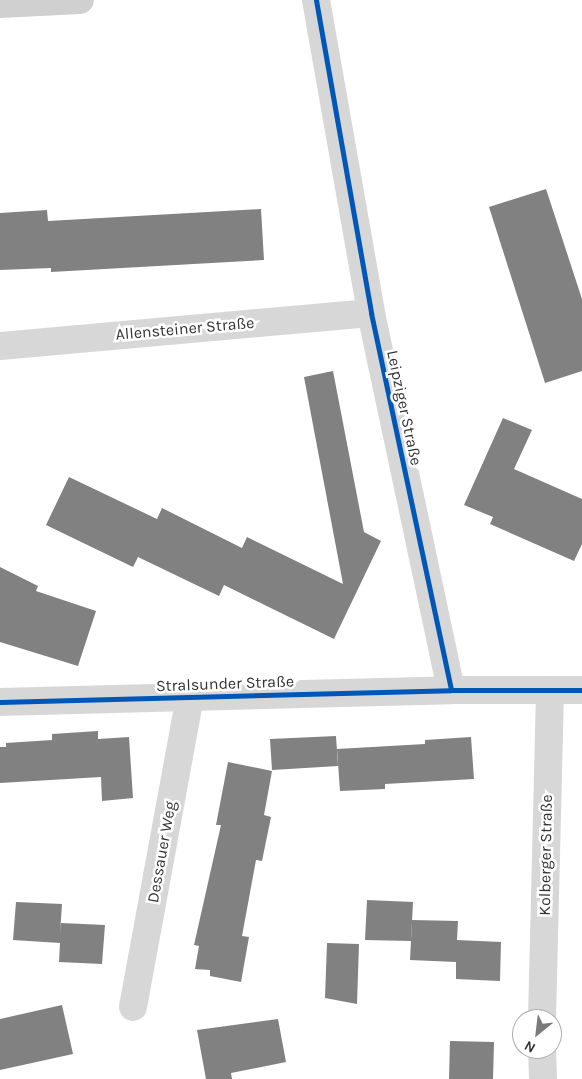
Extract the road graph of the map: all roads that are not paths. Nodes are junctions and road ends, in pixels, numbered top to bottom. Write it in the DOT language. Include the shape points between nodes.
graph roads {
  1 [pos="80,0"];
  2 [pos="316,0"];
  3 [pos="0,4"];
  4 [pos="371,313"];
  5 [pos="0,346"];
  6 [pos="451,690"];
  7 [pos="582,690"];
  8 [pos="550,691"];
  9 [pos="190,697"];
  10 [pos="0,702"];
  11 [pos="134,1007"];
  12 [pos="542,1009"];
  13 [pos="542,1059"];
  14 [pos="543,1079"];
  1 -- 3 [label="main road"];
  2 -- 4 [label="street, Leipziger Straße"];
  4 -- 5 [label="street, Allensteiner Straße"];
  4 -- 6 [label="street, Leipziger Straße"];
  6 -- 8 [label="street"];
  6 -- 9 [label="street, Stralsunder Straße"];
  7 -- 8 [label="street"];
  8 -- 12 [label="street, Kolberger Straße"];
  9 -- 10 [label="street, Stralsunder Straße"];
  9 -- 11 [label="street, Dessauer Weg"];
  13 -- 14 [label="street"];
}
